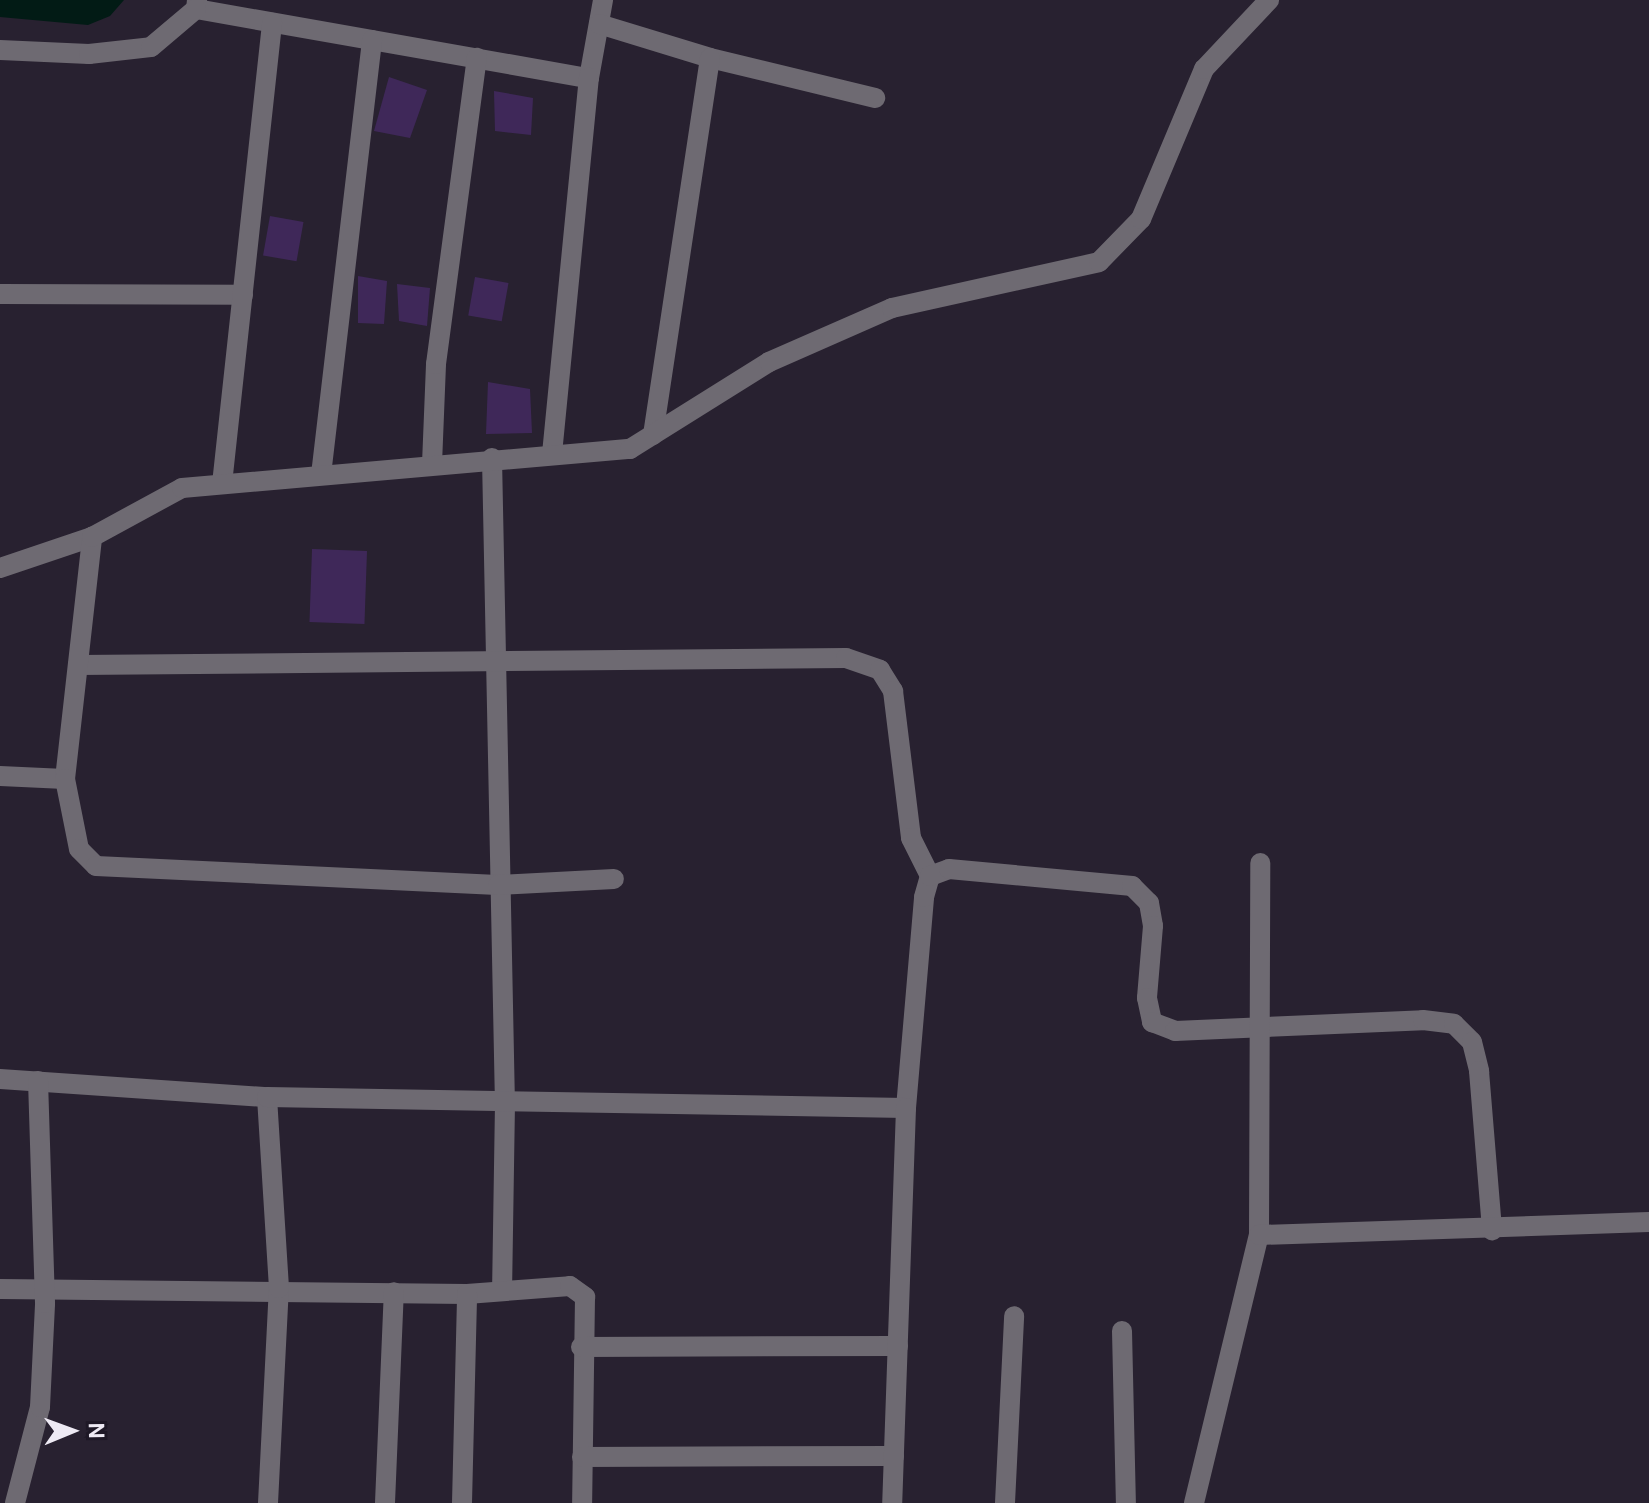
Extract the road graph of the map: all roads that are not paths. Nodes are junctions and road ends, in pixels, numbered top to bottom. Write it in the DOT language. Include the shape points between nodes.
graph roads {
  1 [pos="603,0"];
  2 [pos="1269,0"];
  3 [pos="196,5"];
  4 [pos="272,23"];
  5 [pos="599,24"];
  6 [pos="372,40"];
  7 [pos="0,50"];
  8 [pos="477,58"];
  9 [pos="710,58"];
  10 [pos="589,78"];
  11 [pos="875,98"];
  12 [pos="0,294"];
  13 [pos="243,295"];
  14 [pos="653,435"];
  15 [pos="552,454"];
  16 [pos="492,458"];
  17 [pos="432,464"];
  18 [pos="321,475"];
  19 [pos="222,484"];
  20 [pos="92,537"];
  21 [pos="0,568"];
  22 [pos="492,663"];
  23 [pos="78,665"];
  24 [pos="0,776"];
  25 [pos="65,779"];
  26 [pos="1260,863"];
  27 [pos="930,876"];
  28 [pos="614,879"];
  29 [pos="498,885"];
  30 [pos="1259,1031"];
  31 [pos="0,1079"];
  32 [pos="38,1081"];
  33 [pos="267,1097"];
  34 [pos="505,1103"];
  35 [pos="906,1108"];
  36 [pos="1649,1222"];
  37 [pos="1492,1230"];
  38 [pos="1259,1235"];
  39 [pos="45,1288"];
  40 [pos="279,1288"];
  41 [pos="502,1288"];
  42 [pos="0,1289"];
  43 [pos="394,1292"];
  44 [pos="467,1294"];
  45 [pos="1014,1316"];
  46 [pos="1122,1331"];
  47 [pos="898,1346"];
  48 [pos="581,1347"];
  49 [pos="894,1456"];
  50 [pos="582,1457"];
  51 [pos="15,1503"];
  52 [pos="268,1503"];
  53 [pos="385,1503"];
  54 [pos="462,1503"];
  55 [pos="582,1503"];
  56 [pos="892,1503"];
  57 [pos="1005,1503"];
  58 [pos="1126,1503"];
  59 [pos="1194,1503"];
  1 -- 5 [label="street"];
  2 -- 14 [label="street" via="1204,69 1141,219 1099,262 892,308 769,362"];
  3 -- 4 [label="street"];
  3 -- 7 [label="street" via="151,47 89,54"];
  4 -- 6 [label="street"];
  4 -- 13 [label="street"];
  5 -- 9 [label="street"];
  5 -- 10 [label="street"];
  6 -- 8 [label="street"];
  6 -- 18 [label="street"];
  8 -- 10 [label="street"];
  8 -- 17 [label="street" via="436,364"];
  9 -- 11 [label="street"];
  9 -- 14 [label="street"];
  10 -- 15 [label="street"];
  12 -- 13 [label="street"];
  13 -- 19 [label="street"];
  14 -- 15 [label="street" via="630,449"];
  15 -- 16 [label="street"];
  16 -- 17 [label="street"];
  16 -- 22 [label="street"];
  17 -- 18 [label="street"];
  18 -- 19 [label="street"];
  19 -- 20 [label="street" via="182,488"];
  20 -- 21 [label="street"];
  20 -- 23 [label="street"];
  22 -- 23 [label="street"];
  22 -- 27 [label="street" via="846,658 880,670 893,691 911,838"];
  22 -- 29 [label="street"];
  23 -- 25 [label="street"];
  24 -- 25 [label="street"];
  25 -- 29 [label="street" via="79,849 96,866"];
  26 -- 30 [label="street"];
  27 -- 30 [label="street" via="949,869 1132,886 1149,903 1153,926 1147,998 1152,1022 1175,1031"];
  27 -- 35 [label="street"];
  28 -- 29 [label="street"];
  29 -- 34 [label="street"];
  30 -- 37 [label="street" via="1423,1020 1454,1024 1472,1042 1479,1071"];
  30 -- 38 [label="street"];
  31 -- 32 [label="street"];
  32 -- 33 [label="street"];
  32 -- 39 [label="street"];
  33 -- 34 [label="street"];
  33 -- 40 [label="street"];
  34 -- 35 [label="street"];
  34 -- 41 [label="street"];
  35 -- 47 [label="street"];
  36 -- 37 [label="street"];
  37 -- 38 [label="street"];
  38 -- 59 [label="street"];
  39 -- 40 [label="street"];
  39 -- 42 [label="street"];
  39 -- 51 [label="street" via="40,1407"];
  40 -- 43 [label="street"];
  40 -- 52 [label="street"];
  41 -- 44 [label="street"];
  41 -- 48 [label="street" via="570,1286 580,1291 585,1297"];
  43 -- 44 [label="street"];
  43 -- 53 [label="street"];
  44 -- 54 [label="street"];
  45 -- 57 [label="street"];
  46 -- 58 [label="street"];
  47 -- 48 [label="street"];
  47 -- 49 [label="street"];
  48 -- 50 [label="street"];
  49 -- 50 [label="street"];
  49 -- 56 [label="street"];
  50 -- 55 [label="street"];
}
